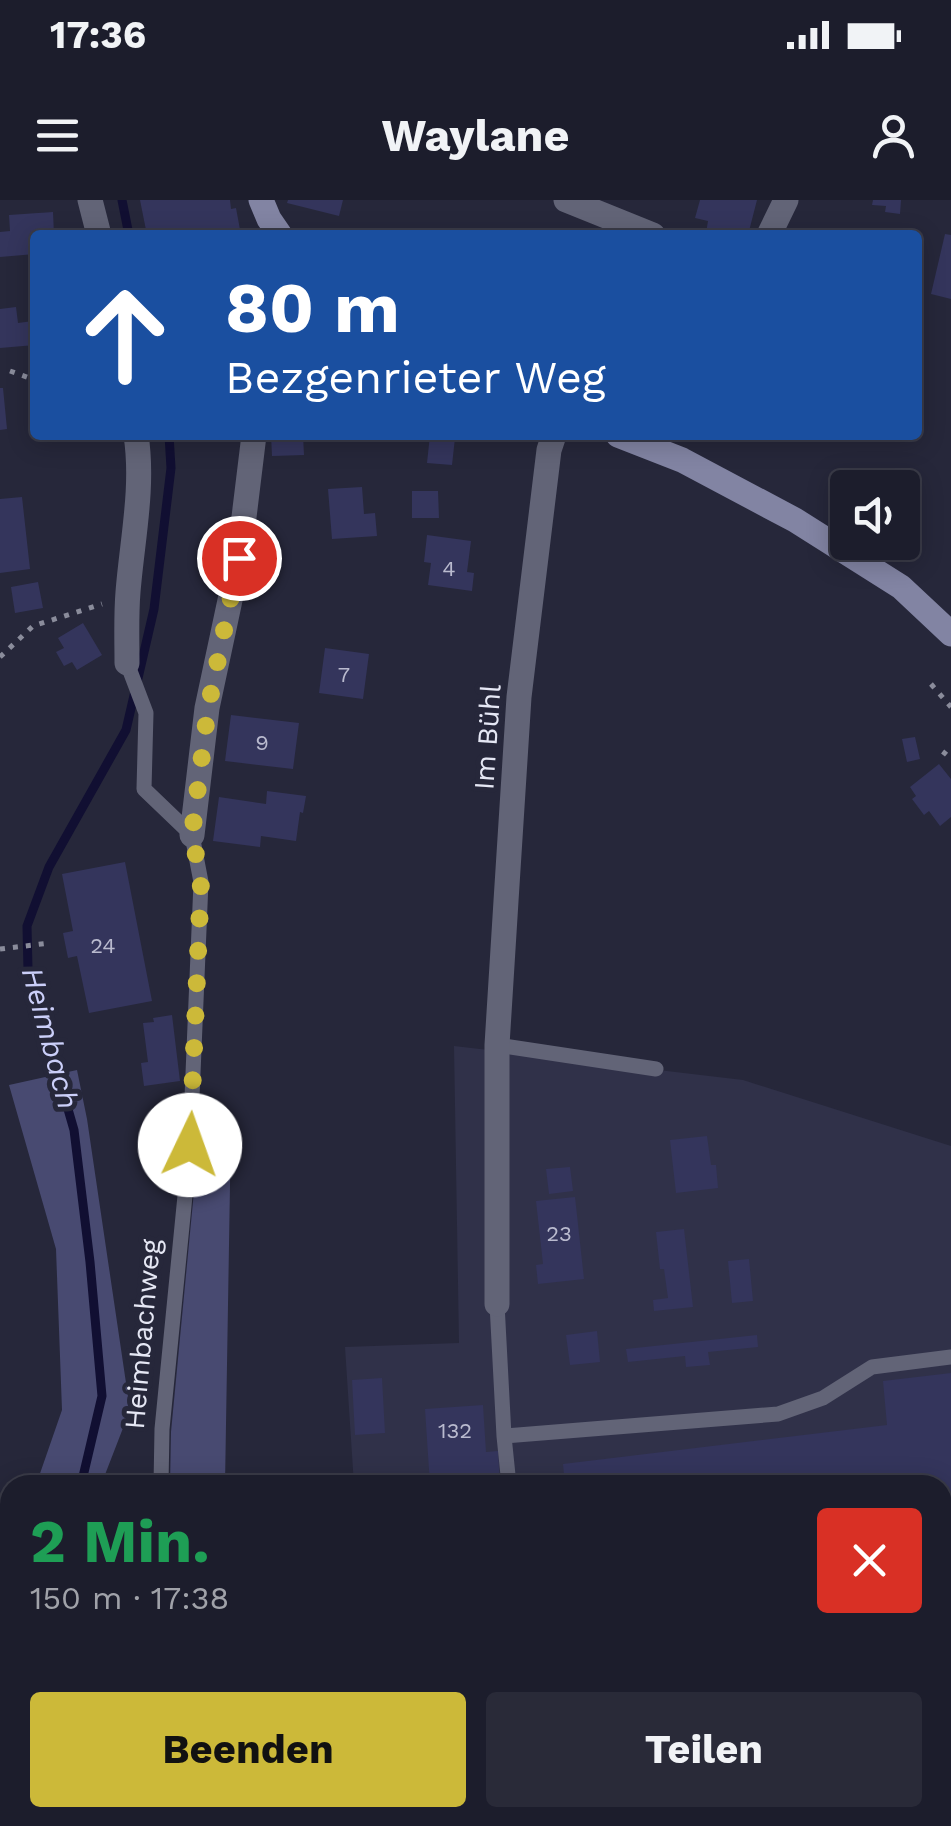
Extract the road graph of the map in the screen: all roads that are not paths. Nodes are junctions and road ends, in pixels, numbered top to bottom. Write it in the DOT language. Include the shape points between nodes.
graph roads {
  1 [pos="90,200"];
  2 [pos="260,200"];
  3 [pos="566,200"];
  4 [pos="786,200"];
  5 [pos="98,230"];
  6 [pos="277,230"];
  7 [pos="640,230"];
  8 [pos="771,230"];
  9 [pos="137,440"];
  10 [pos="253,440"];
  11 [pos="552,440"];
  12 [pos="631,440"];
  13 [pos="951,634"];
  14 [pos="126,664"];
  15 [pos="192,834"];
  16 [pos="497,1045"];
  17 [pos="656,1068"];
  18 [pos="497,1304"];
  19 [pos="951,1357"];
  20 [pos="504,1436"];
  21 [pos="160,1475"];
  22 [pos="509,1475"];
  1 -- 5 [label="street"];
  2 -- 6 [label="main road"];
  3 -- 7 [label="street"];
  4 -- 8 [label="street"];
  9 -- 14 [label="street"];
  10 -- 15 [label="street"];
  11 -- 16 [label="street, Im Bühl" via="519,697"];
  12 -- 13 [label="main road" via="795,520 900,586"];
  14 -- 15 [label="lane" via="146,713 144,789"];
  15 -- 21 [label="lane, Heimbachweg" via="201,882 194,1067"];
  16 -- 17 [label="lane"];
  16 -- 18 [label="street, Im Bühl"];
  18 -- 20 [label="lane"];
  19 -- 20 [label="lane" via="872,1367 823,1398 778,1414"];
  20 -- 22 [label="lane"];
}
